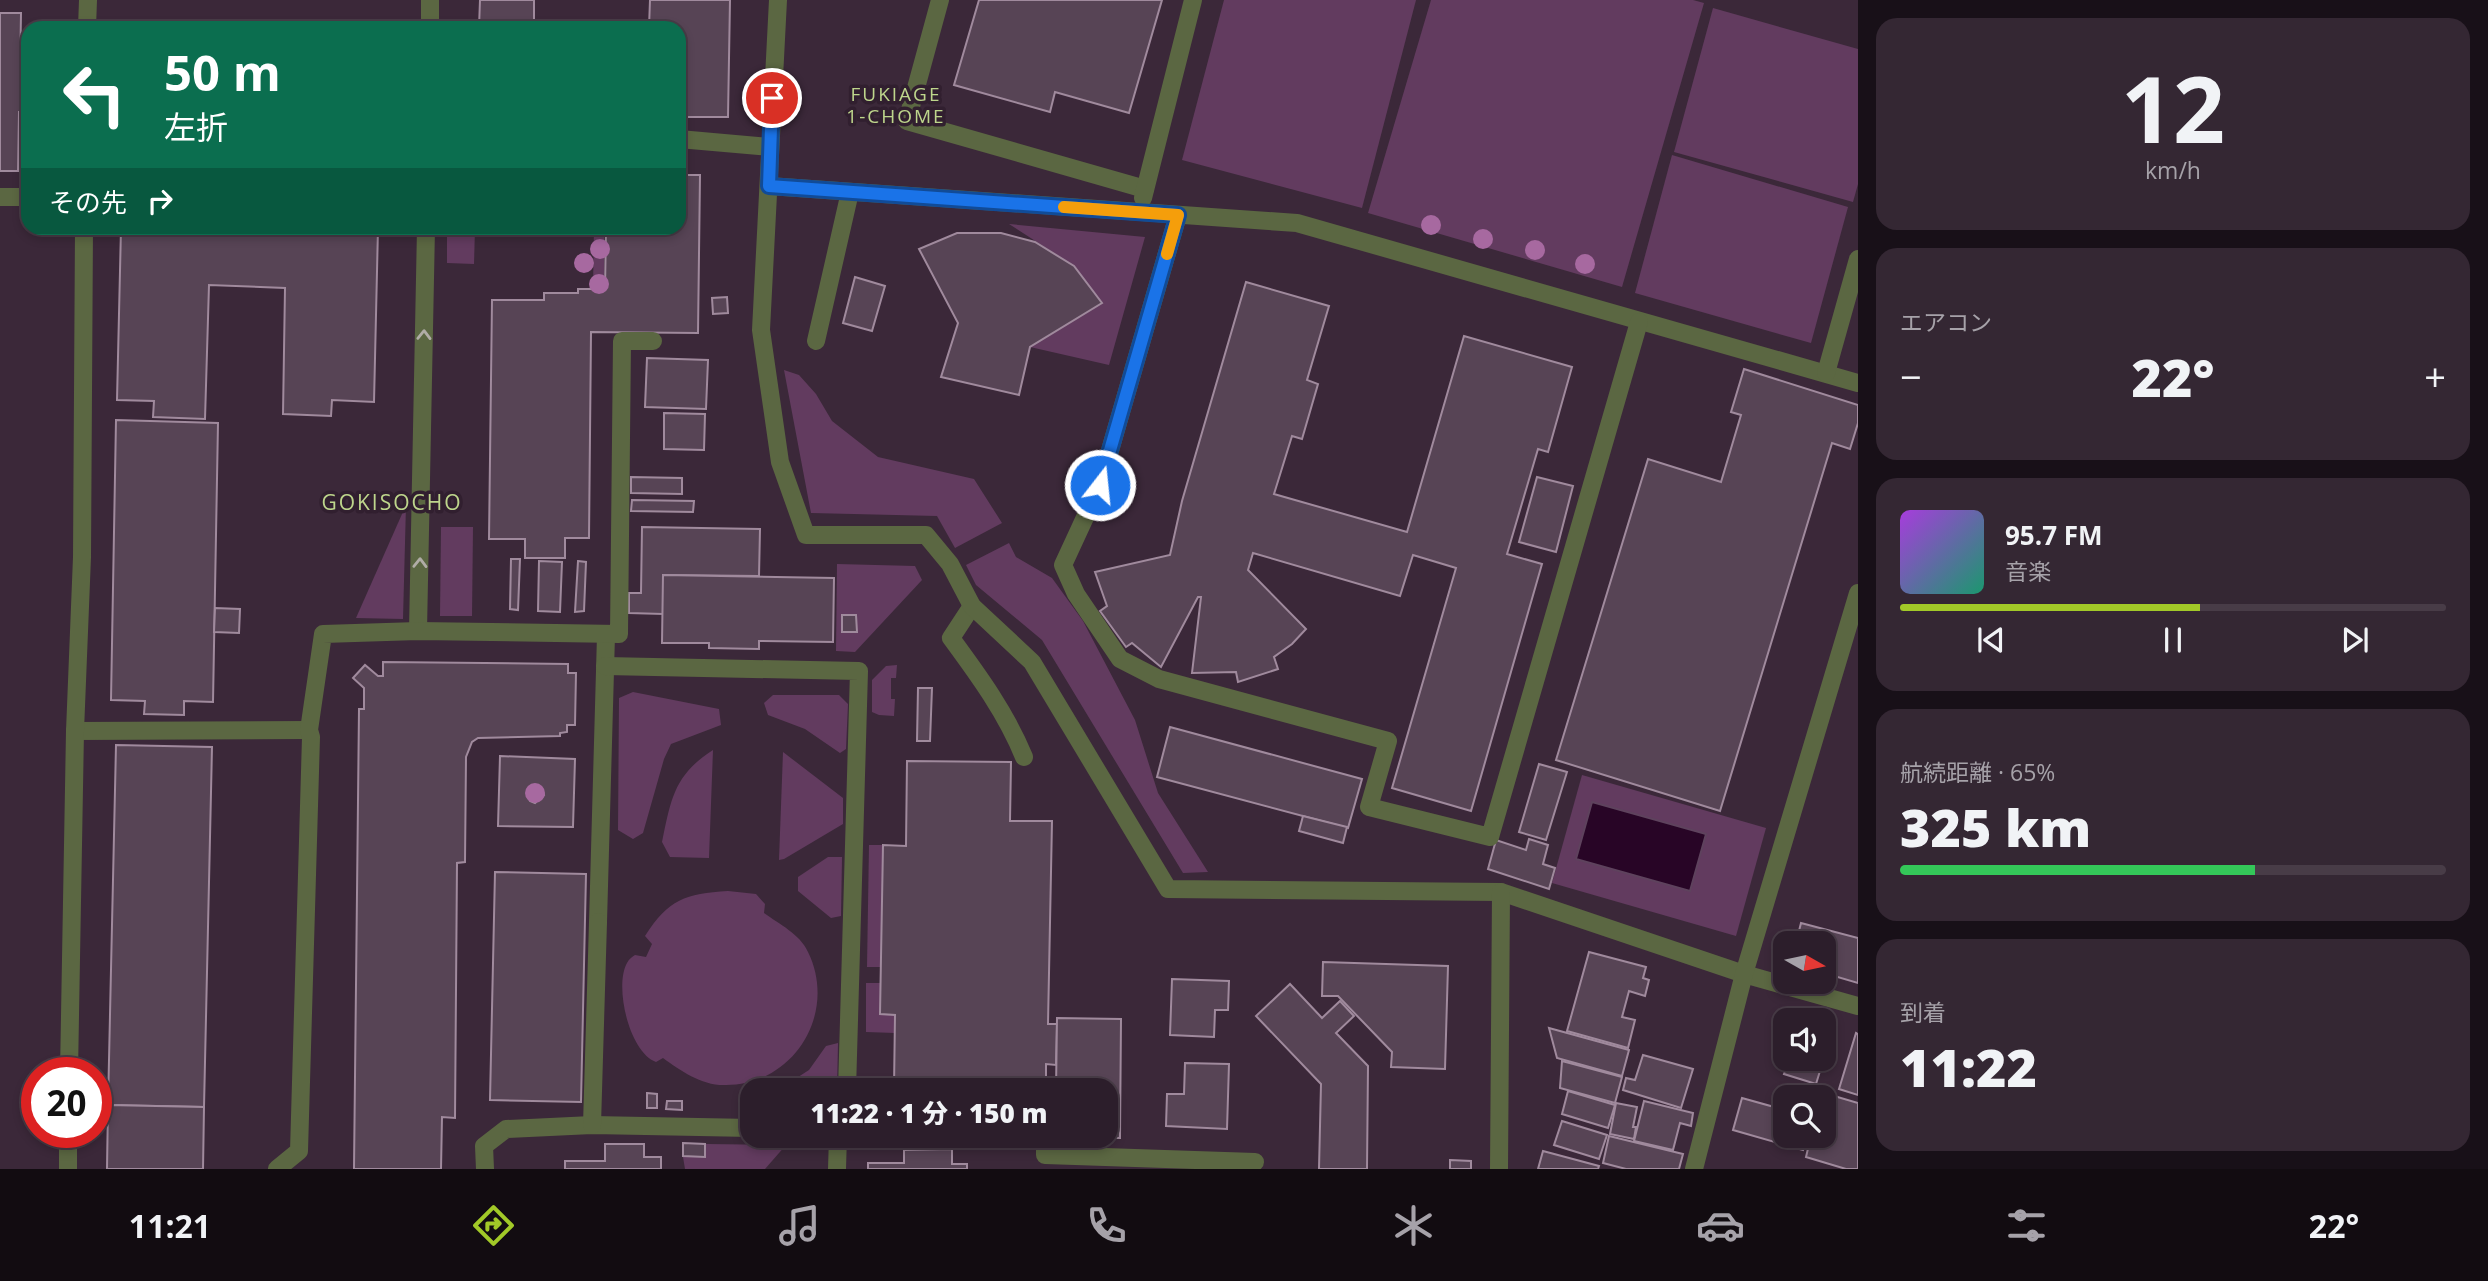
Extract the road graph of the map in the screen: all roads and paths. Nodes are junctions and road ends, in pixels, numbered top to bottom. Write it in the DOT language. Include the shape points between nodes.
graph roads {
  1 [pos="88,0"];
  2 [pos="430,0"];
  3 [pos="778,0"];
  4 [pos="940,0"];
  5 [pos="1194,0"];
  6 [pos="88,21"];
  7 [pos="430,21"];
  8 [pos="686,140"];
  9 [pos="769,147"];
  10 [pos="769,186"];
  11 [pos="1145,189"];
  12 [pos="850,192"];
  13 [pos="0,197"];
  14 [pos="21,197"];
  15 [pos="1140,212"];
  16 [pos="1178,215"];
  17 [pos="84,235"];
  18 [pos="426,235"];
  19 [pos="1858,259"];
  20 [pos="1639,321"];
  21 [pos="653,341"];
  22 [pos="816,341"];
  23 [pos="1826,373"];
  24 [pos="1858,383"];
  25 [pos="1858,593"];
  26 [pos="972,606"];
  27 [pos="418,631"];
  28 [pos="606,635"];
  29 [pos="605,666"];
  30 [pos="309,730"];
  31 [pos="75,731"];
  32 [pos="1024,757"];
  33 [pos="1501,892"];
  34 [pos="1744,974"];
  35 [pos="1858,1006"];
  36 [pos="69,1057"];
  37 [pos="847,1078"];
  38 [pos="592,1125"];
  39 [pos="740,1128"];
  40 [pos="68,1148"];
  41 [pos="838,1148"];
  42 [pos="1045,1148"];
  43 [pos="1255,1162"];
  44 [pos="68,1169"];
  45 [pos="277,1169"];
  46 [pos="485,1169"];
  47 [pos="837,1169"];
  48 [pos="1499,1169"];
  49 [pos="1694,1169"];
  1 -- 6 [label="street"];
  2 -- 7 [label="street"];
  3 -- 9 [label="street"];
  4 -- 11 [label="street" via="908,121"];
  5 -- 11 [label="street"];
  8 -- 9 [label="street"];
  9 -- 10 [label="street"];
  10 -- 12 [label="street"];
  10 -- 26 [label="street" via="761,330 780,461 806,535 926,535 950,564"];
  11 -- 15 [label="street"];
  12 -- 15 [label="street"];
  12 -- 22 [label="street"];
  13 -- 14 [label="street"];
  15 -- 16 [label="street"];
  16 -- 20 [label="street" via="1297,223"];
  16 -- 20 [label="street" via="1100,485 1063,565 1076,594 1120,659 1159,679 1388,741 1369,807 1490,838"];
  17 -- 31 [label="street" via="82,557"];
  27 -- 18 [label="street, one-way"];
  19 -- 23 [label="street"];
  20 -- 23 [label="street"];
  21 -- 28 [label="street" via="622,341 619,634"];
  23 -- 24 [label="street"];
  25 -- 34 [label="street"];
  26 -- 32 [label="street" via="951,638 1010,725"];
  26 -- 33 [label="street" via="1032,662 1168,889"];
  27 -- 28 [label="street"];
  27 -- 30 [label="street" via="323,634"];
  28 -- 29 [label="street"];
  29 -- 37 [label="street" via="859,671"];
  29 -- 38 [label="street"];
  30 -- 31 [label="street"];
  30 -- 45 [label="street" via="299,1151"];
  31 -- 36 [label="street"];
  33 -- 34 [label="street"];
  33 -- 48 [label="street"];
  34 -- 35 [label="street"];
  34 -- 49 [label="street"];
  38 -- 39 [label="street"];
  38 -- 46 [label="street" via="506,1129 484,1146"];
  40 -- 44 [label="street"];
  41 -- 47 [label="street"];
  42 -- 43 [label="street" via="1045,1154"];
}
